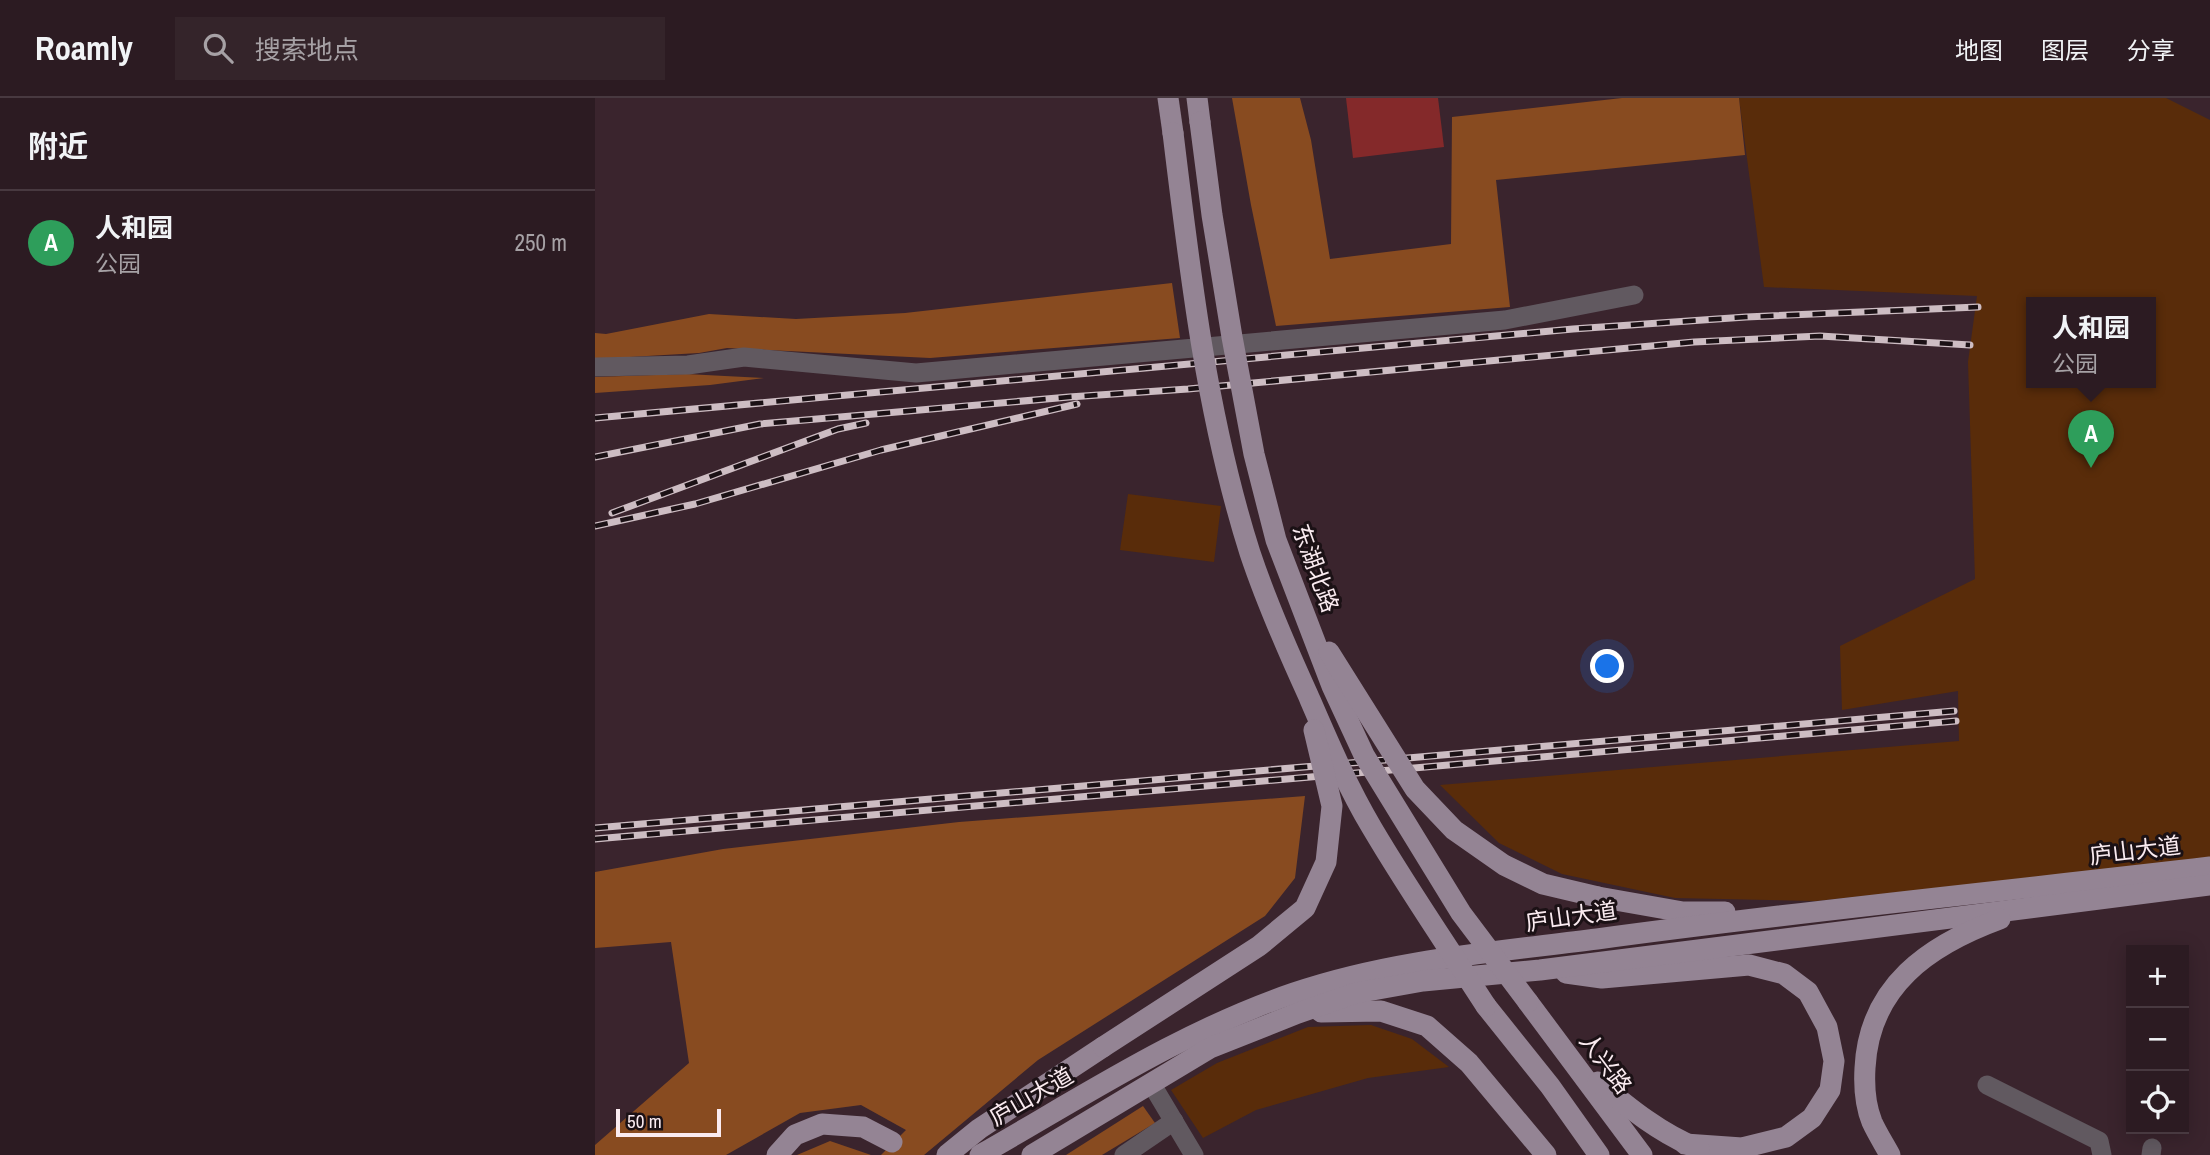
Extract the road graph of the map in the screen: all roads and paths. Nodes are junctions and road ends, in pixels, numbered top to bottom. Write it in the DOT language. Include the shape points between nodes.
graph roads {
  1 [pos="1168,98"];
  2 [pos="1197,98"];
  3 [pos="1634,295"];
  4 [pos="595,367"];
  5 [pos="1303,611"];
  6 [pos="1304,687"];
  7 [pos="2210,867"];
  8 [pos="2210,885"];
  9 [pos="2035,905"];
  10 [pos="1818,912"];
  11 [pos="1540,970"];
  12 [pos="1528,1002"];
  13 [pos="1298,1013"];
  14 [pos="1574,1063"];
  15 [pos="1151,1083"];
  16 [pos="1987,1085"];
  17 [pos="1174,1121"];
  18 [pos="795,1135"];
  19 [pos="892,1142"];
  20 [pos="1685,1144"];
  21 [pos="762,1155"];
  22 [pos="777,1155"];
  23 [pos="947,1155"];
  24 [pos="980,1155"];
  25 [pos="1032,1155"];
  26 [pos="1124,1155"];
  27 [pos="1194,1155"];
  28 [pos="1546,1155"];
  29 [pos="1599,1155"];
  30 [pos="1642,1155"];
  31 [pos="1712,1155"];
  32 [pos="1889,1155"];
  33 [pos="2102,1155"];
  1 -- 6 [label="main road, bridge" via="1213,411 1251,555"];
  2 -- 5 [label="main road, 东湖北路, bridge" via="1254,454 1276,540"];
  3 -- 4 [label="street" via="1505,320 916,373 744,357 688,365"];
  5 -- 10 [label="main road, bridge" via="1415,789 1454,830 1504,865 1543,884 1683,912"];
  5 -- 12 [label="main road, 东湖北路, bridge" via="1364,755 1461,913"];
  6 -- 23 [label="main road, bridge" via="1332,806 1326,862 1305,908 1259,946 979,1129"];
  6 -- 29 [label="main road, bridge" via="1371,827 1486,1006"];
  7 -- 10 [label="main road, 庐山大道"];
  8 -- 9 [label="main road, 庐山大道"];
  9 -- 11 [label="main road, 庐山大道"];
  9 -- 32 [label="main road" via="1962,933 1910,968 1883,1001 1866,1044 1864,1085 1871,1120"];
  10 -- 24 [label="main road, 庐山大道" via="1643,932 1349,976 1197,1032"];
  11 -- 13 [label="main road, 庐山大道" via="1423,981 1356,993"];
  11 -- 20 [label="main road" via="1602,978 1749,965 1784,974 1808,992 1828,1027 1834,1061 1830,1090 1812,1118 1786,1137 1742,1148"];
  12 -- 14 [label="main road, 人兴路"];
  13 -- 15 [label="main road, 庐山大道" via="1210,1048"];
  13 -- 28 [label="main road" via="1381,1011 1427,1026 1469,1063"];
  14 -- 20 [label="main road" via="1640,1116"];
  14 -- 30 [label="main road, 人兴路"];
  15 -- 17 [label="street"];
  15 -- 25 [label="main road, 庐山大道"];
  16 -- 33 [label="street" via="2099,1141"];
  17 -- 26 [label="street"];
  17 -- 27 [label="street"];
  18 -- 19 [label="main road" via="822,1124 863,1126"];
  18 -- 21 [label="street"];
  18 -- 22 [label="main road"];
  20 -- 31 [label="main road"];
}
